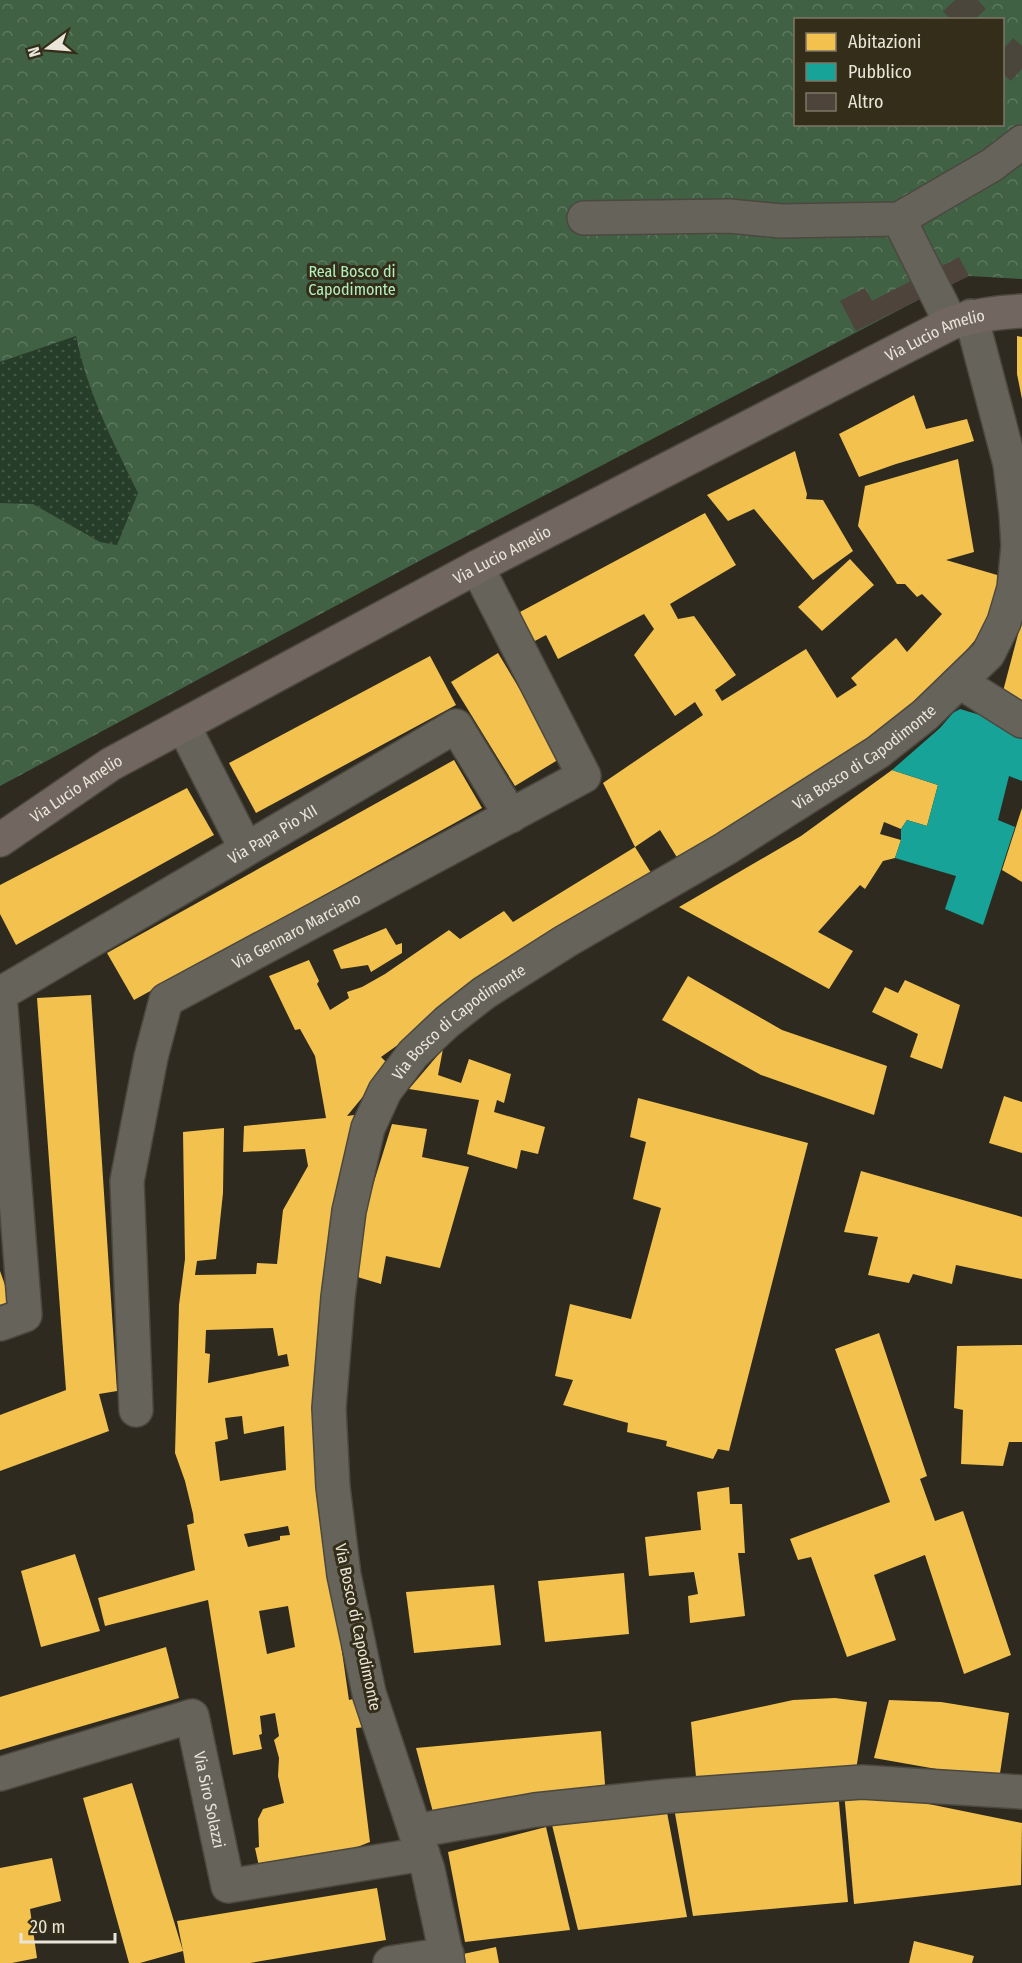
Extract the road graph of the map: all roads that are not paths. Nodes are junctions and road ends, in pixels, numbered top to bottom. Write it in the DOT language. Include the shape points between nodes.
graph roads {
  1 [pos="1022,142"];
  2 [pos="584,218"];
  3 [pos="899,219"];
  4 [pos="1022,311"];
  5 [pos="961,319"];
  6 [pos="477,567"];
  7 [pos="960,682"];
  8 [pos="1022,721"];
  9 [pos="183,725"];
  10 [pos="511,816"];
  11 [pos="0,840"];
  12 [pos="246,849"];
  13 [pos="0,995"];
  14 [pos="9,1224"];
  15 [pos="0,1324"];
  16 [pos="136,1410"];
  17 [pos="0,1774"];
  18 [pos="1022,1792"];
  19 [pos="419,1843"];
  20 [pos="448,1958"];
  21 [pos="390,1963"];
  1 -- 3 [label="street" via="992,165"];
  2 -- 3 [label="street"];
  3 -- 5 [label="street, Via Bosco di Capodimonte"];
  4 -- 5 [label="main road, Via Lucio Amelio"];
  5 -- 6 [label="main road, Via Lucio Amelio"];
  5 -- 7 [label="street, Via Bosco di Capodimonte" via="1010,464 1018,546 1014,588 1004,622 988,654"];
  6 -- 9 [label="main road, Via Lucio Amelio"];
  6 -- 10 [label="street, Via Gennaro Marciano" via="584,776"];
  7 -- 8 [label="street"];
  7 -- 19 [label="street, Via Bosco di Capodimonte" via="926,715 878,752 484,993 413,1054 385,1091 368,1128 349,1211 329,1419 344,1575 369,1693"];
  9 -- 11 [label="main road, Via Lucio Amelio" via="111,764"];
  9 -- 12 [label="street"];
  10 -- 12 [label="street, Via Papa Pio XII" via="456,726"];
  10 -- 16 [label="street, Via Gennaro Marciano" via="166,1000 127,1181"];
  12 -- 13 [label="street, Via Papa Pio XII"];
  13 -- 14 [label="street"];
  14 -- 15 [label="street" via="25,1315"];
  17 -- 19 [label="street, Via Siro Solazzi" via="192,1716 228,1886"];
  18 -- 19 [label="street" via="862,1782 668,1796 535,1810"];
  19 -- 20 [label="street, Via Bosco di Capodimonte"];
  20 -- 21 [label="street"];
}
